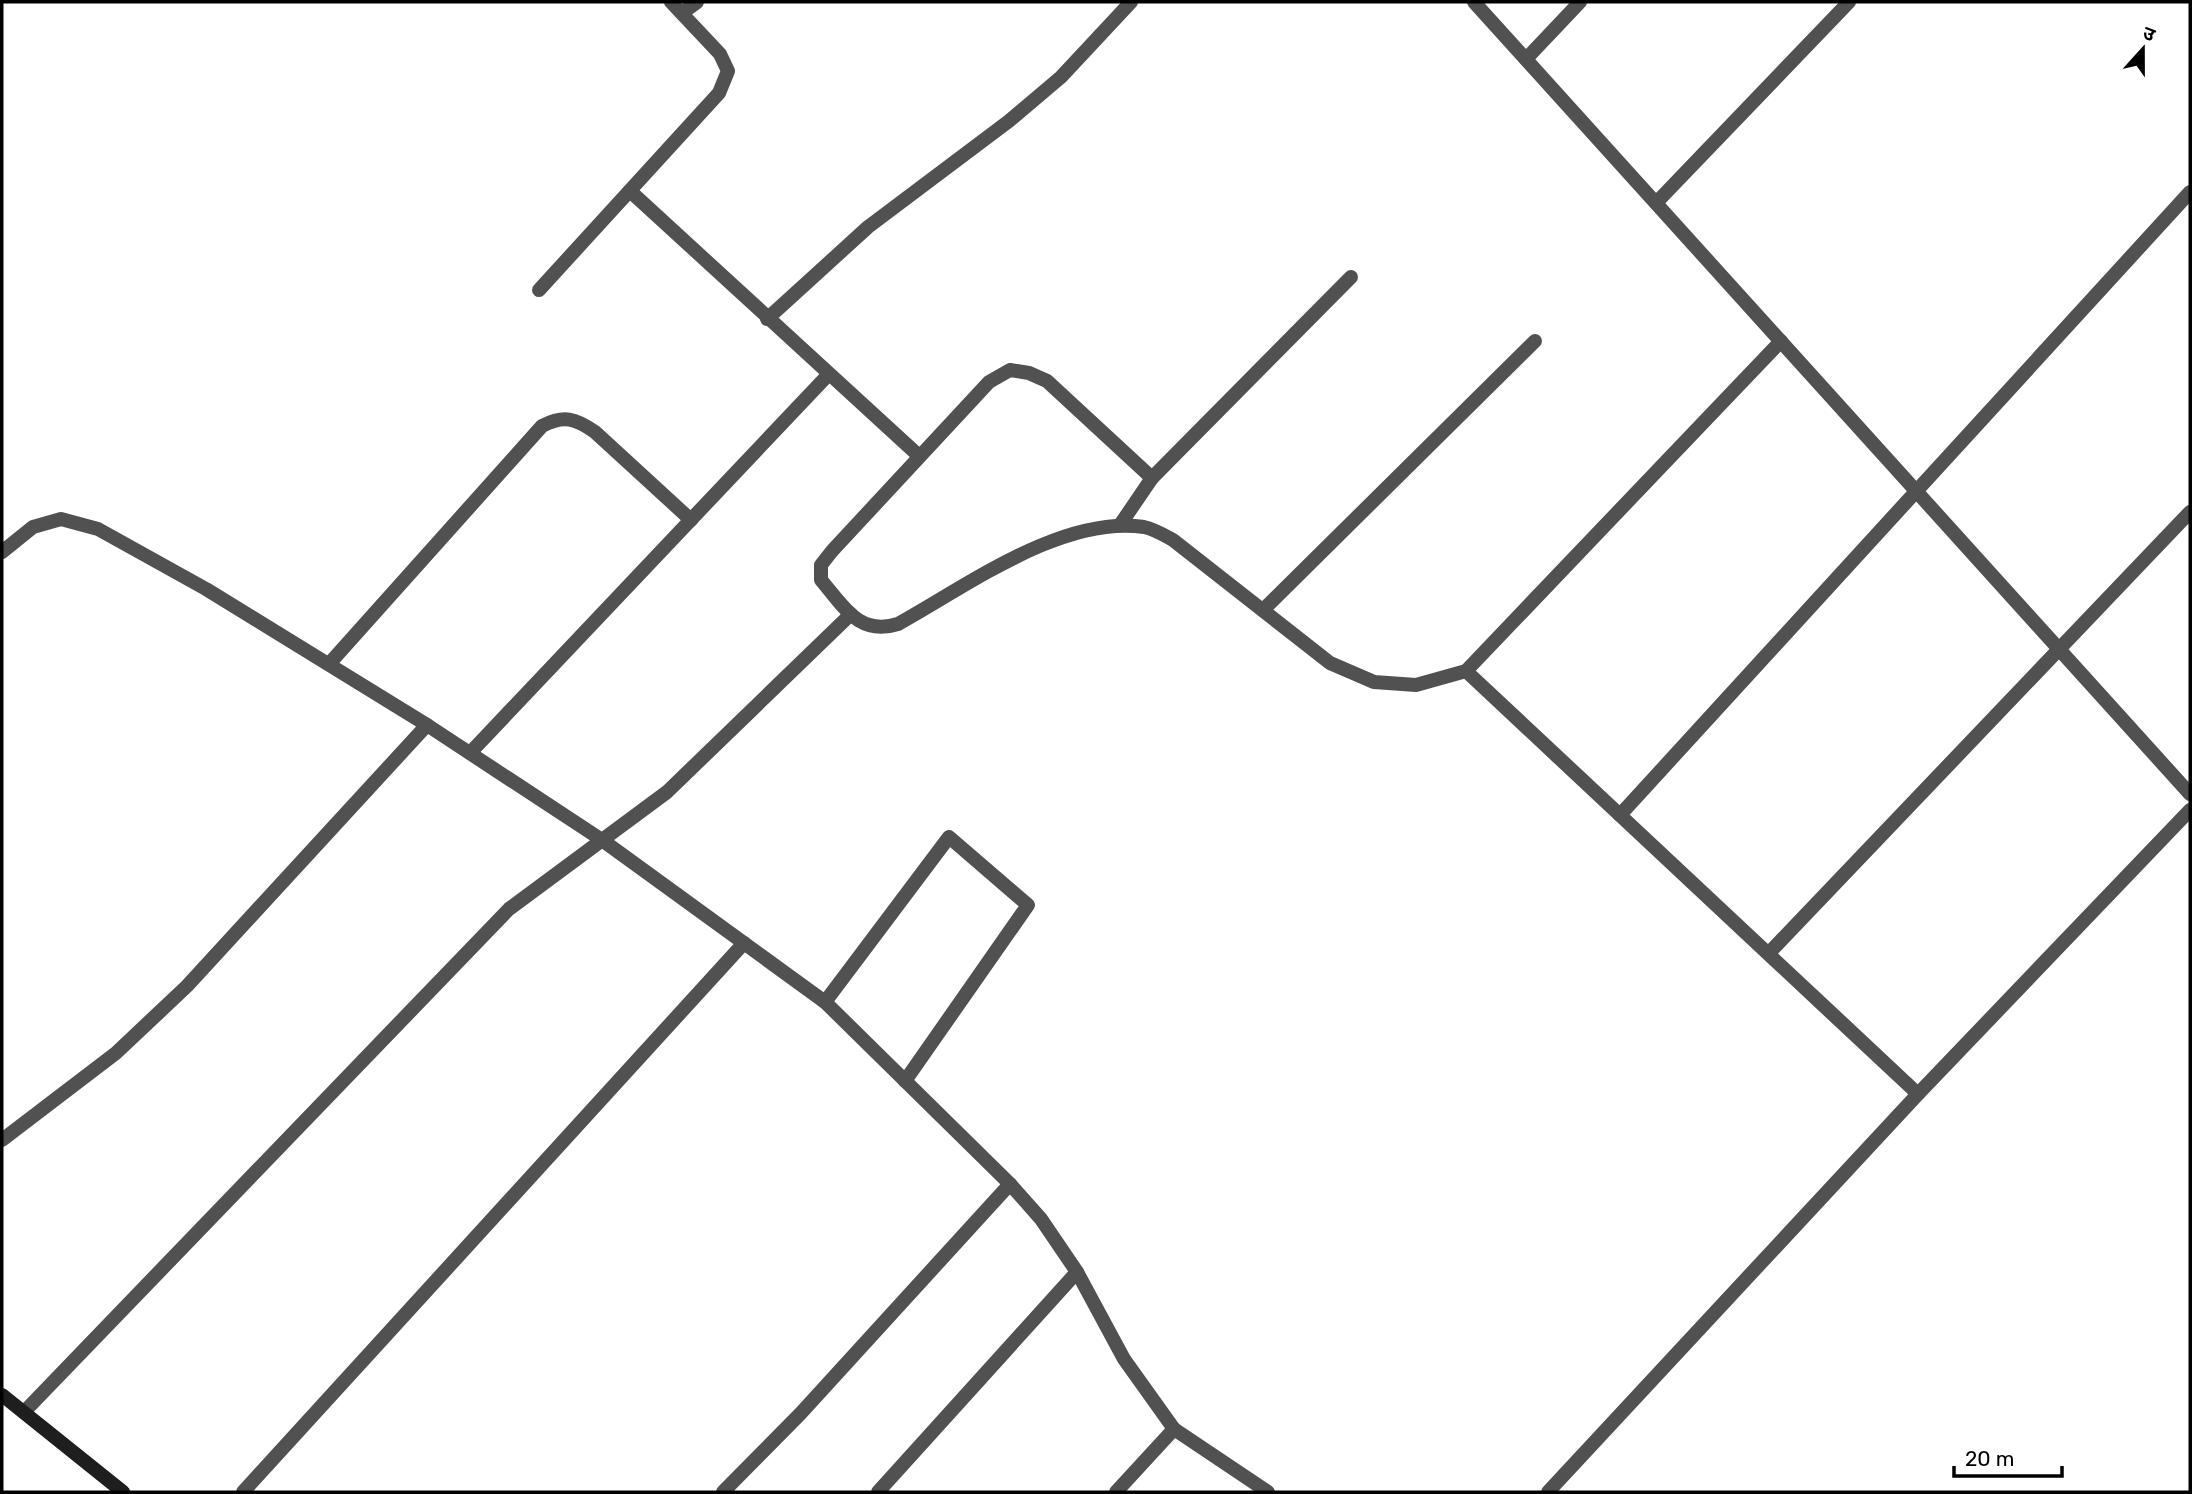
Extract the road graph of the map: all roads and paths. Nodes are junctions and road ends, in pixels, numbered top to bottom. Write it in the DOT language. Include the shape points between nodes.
graph roads {
  1 [pos="671,2"];
  2 [pos="697,2"];
  3 [pos="1131,2"];
  4 [pos="1474,2"];
  5 [pos="1580,2"];
  6 [pos="1849,2"];
  7 [pos="682,13"];
  8 [pos="1526,59"];
  9 [pos="630,191"];
  10 [pos="2190,192"];
  11 [pos="1656,204"];
  12 [pos="1351,277"];
  13 [pos="540,290"];
  14 [pos="768,319"];
  15 [pos="1535,341"];
  16 [pos="1781,341"];
  17 [pos="828,375"];
  18 [pos="918,455"];
  19 [pos="1152,478"];
  20 [pos="1916,493"];
  21 [pos="2190,512"];
  22 [pos="691,520"];
  23 [pos="1120,525"];
  24 [pos="2,552"];
  25 [pos="1264,610"];
  26 [pos="851,614"];
  27 [pos="2059,652"];
  28 [pos="329,664"];
  29 [pos="1466,671"];
  30 [pos="427,725"];
  31 [pos="470,753"];
  32 [pos="2190,794"];
  33 [pos="2190,810"];
  34 [pos="1620,815"];
  35 [pos="603,840"];
  36 [pos="744,943"];
  37 [pos="1769,953"];
  38 [pos="825,1002"];
  39 [pos="905,1081"];
  40 [pos="1918,1094"];
  41 [pos="2,1140"];
  42 [pos="1010,1184"];
  43 [pos="1077,1272"];
  44 [pos="2,1395"];
  45 [pos="24,1412"];
  46 [pos="1174,1429"];
  47 [pos="123,1492"];
  48 [pos="243,1492"];
  49 [pos="723,1492"];
  50 [pos="878,1492"];
  51 [pos="1116,1492"];
  52 [pos="1268,1492"];
  53 [pos="1548,1492"];
  1 -- 7 [label="street"];
  2 -- 7 [label="street"];
  3 -- 14 [label="street" via="1061,77 867,227"];
  4 -- 8 [label="street"];
  5 -- 8 [label="street"];
  6 -- 11 [label="street"];
  7 -- 9 [label="street" via="720,54 728,71 719,93"];
  8 -- 11 [label="street"];
  9 -- 13 [label="street"];
  9 -- 14 [label="street"];
  10 -- 20 [label="street"];
  11 -- 16 [label="street"];
  12 -- 19 [label="street"];
  14 -- 17 [label="street"];
  15 -- 25 [label="street"];
  16 -- 20 [label="street"];
  16 -- 29 [label="street"];
  17 -- 18 [label="street"];
  17 -- 22 [label="street"];
  18 -- 19 [label="street" via="989,382 1010,370 1047,381"];
  18 -- 26 [label="street" via="821,565 821,580"];
  19 -- 23 [label="street"];
  20 -- 27 [label="street"];
  20 -- 34 [label="street"];
  21 -- 27 [label="street"];
  22 -- 28 [label="street" via="595,432 560,417 542,426"];
  22 -- 31 [label="street"];
  23 -- 25 [label="street" via="1147,527 1173,540"];
  23 -- 26 [label="street" via="1037,547 880,630"];
  24 -- 28 [label="street" via="33,527 61,519 98,529"];
  25 -- 29 [label="street" via="1330,663 1374,682 1416,685"];
  26 -- 35 [label="street" via="667,792"];
  27 -- 32 [label="street"];
  27 -- 37 [label="street"];
  28 -- 30 [label="street"];
  29 -- 34 [label="street"];
  30 -- 31 [label="street"];
  30 -- 41 [label="street" via="187,986 116,1053"];
  31 -- 35 [label="street"];
  33 -- 40 [label="street"];
  34 -- 37 [label="street"];
  35 -- 36 [label="street"];
  35 -- 45 [label="street" via="509,909"];
  36 -- 38 [label="street"];
  36 -- 48 [label="street"];
  37 -- 40 [label="street"];
  38 -- 39 [label="street"];
  38 -- 39 [label="street" via="949,837 1028,905"];
  39 -- 42 [label="street"];
  40 -- 53 [label="street"];
  42 -- 43 [label="street"];
  42 -- 49 [label="street"];
  43 -- 46 [label="street" via="1124,1359"];
  43 -- 50 [label="street"];
  44 -- 45 [label="main road"];
  45 -- 47 [label="main road"];
  46 -- 51 [label="street"];
  46 -- 52 [label="street"];
}
